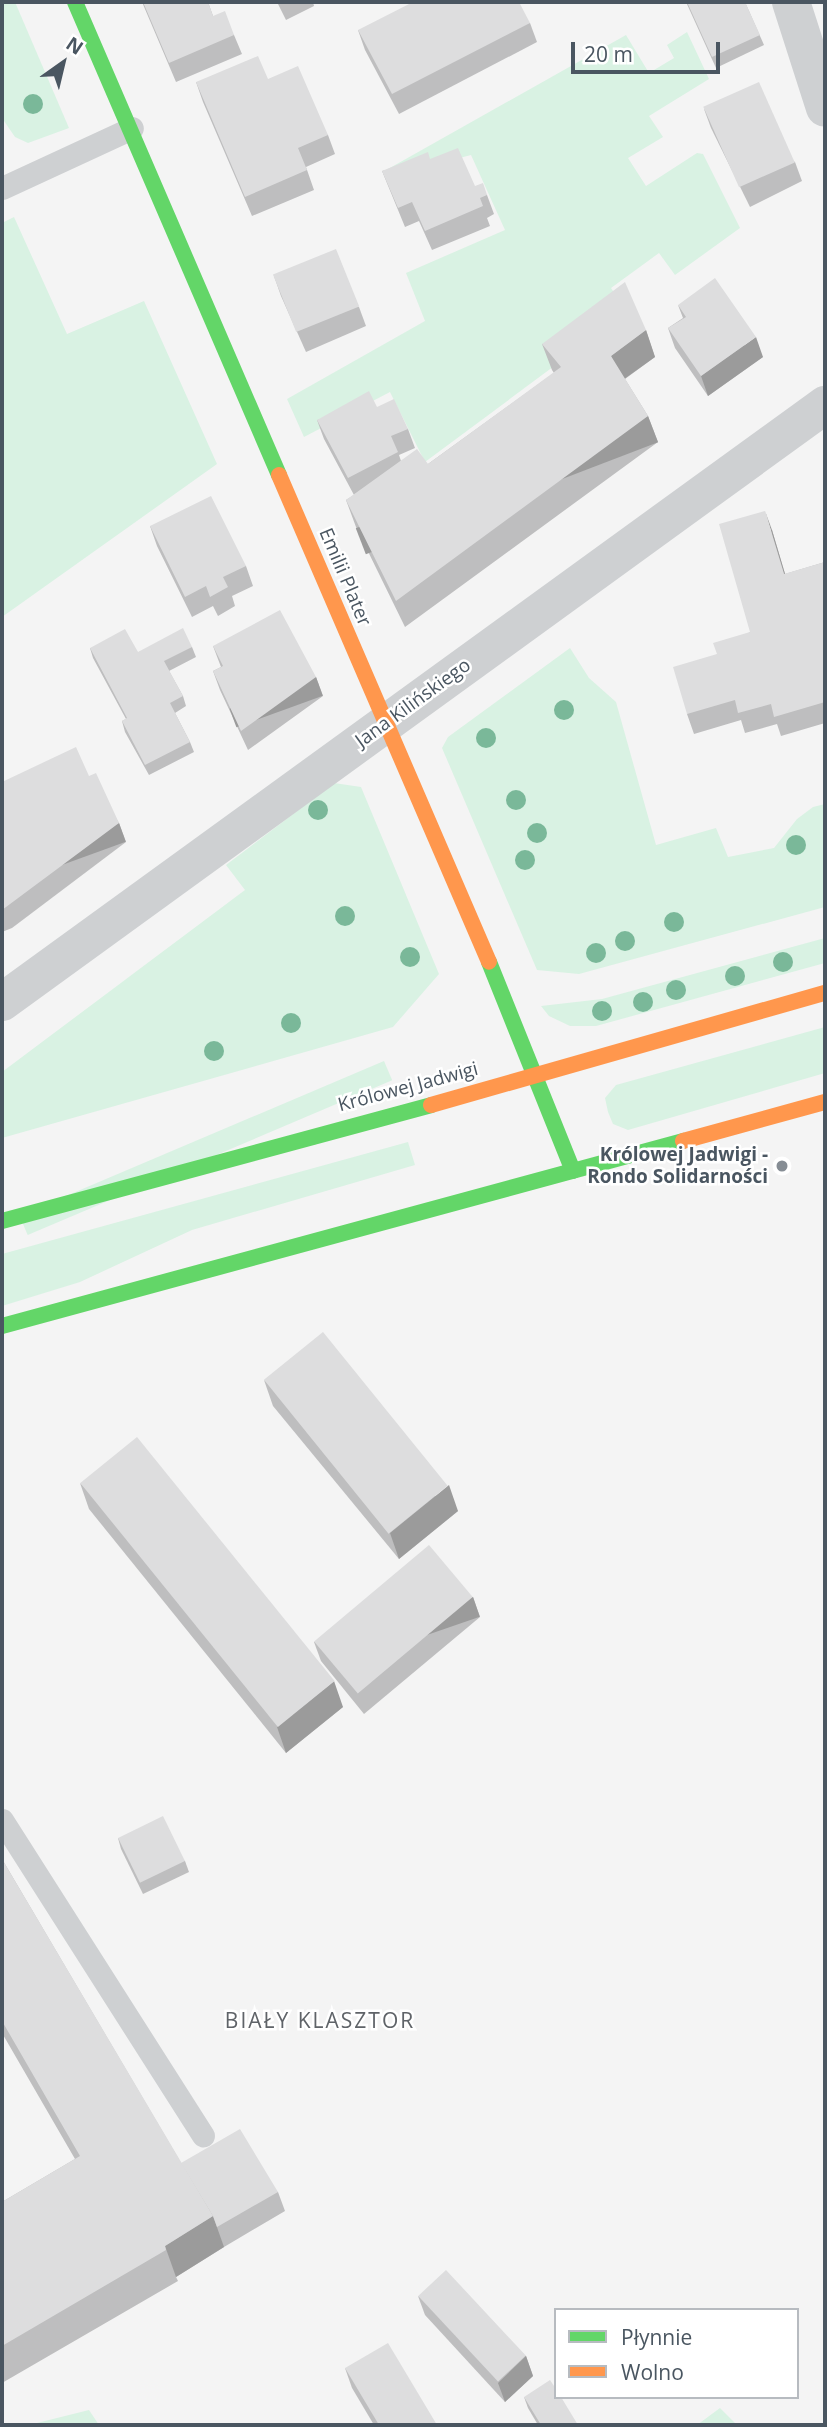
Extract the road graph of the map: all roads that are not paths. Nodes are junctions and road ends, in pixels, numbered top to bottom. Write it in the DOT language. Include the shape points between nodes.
graph roads {
  1 [pos="75,2"];
  2 [pos="791,2"];
  3 [pos="825,108"];
  4 [pos="132,128"];
  5 [pos="2,188"];
  6 [pos="825,405"];
  7 [pos="384,723"];
  8 [pos="825,993"];
  9 [pos="2,1002"];
  10 [pos="538,1076"];
  11 [pos="825,1102"];
  12 [pos="573,1171"];
  13 [pos="2,1221"];
  14 [pos="2,1326"];
  15 [pos="2,1820"];
  16 [pos="203,2135"];
  1 -- 4 [label="main road, Emilii Plater"];
  2 -- 3 [label="street"];
  4 -- 5 [label="lane"];
  4 -- 7 [label="main road, Emilii Plater"];
  6 -- 7 [label="street, Jana Kilińskiego"];
  7 -- 9 [label="street, Jana Kilińskiego"];
  7 -- 10 [label="main road, Emilii Plater"];
  8 -- 10 [label="main road, Królowej Jadwigi"];
  10 -- 12 [label="main road, Emilii Plater"];
  10 -- 13 [label="main road, Królowej Jadwigi"];
  11 -- 12 [label="main road"];
  12 -- 14 [label="main road"];
  15 -- 16 [label="lane"];
}
